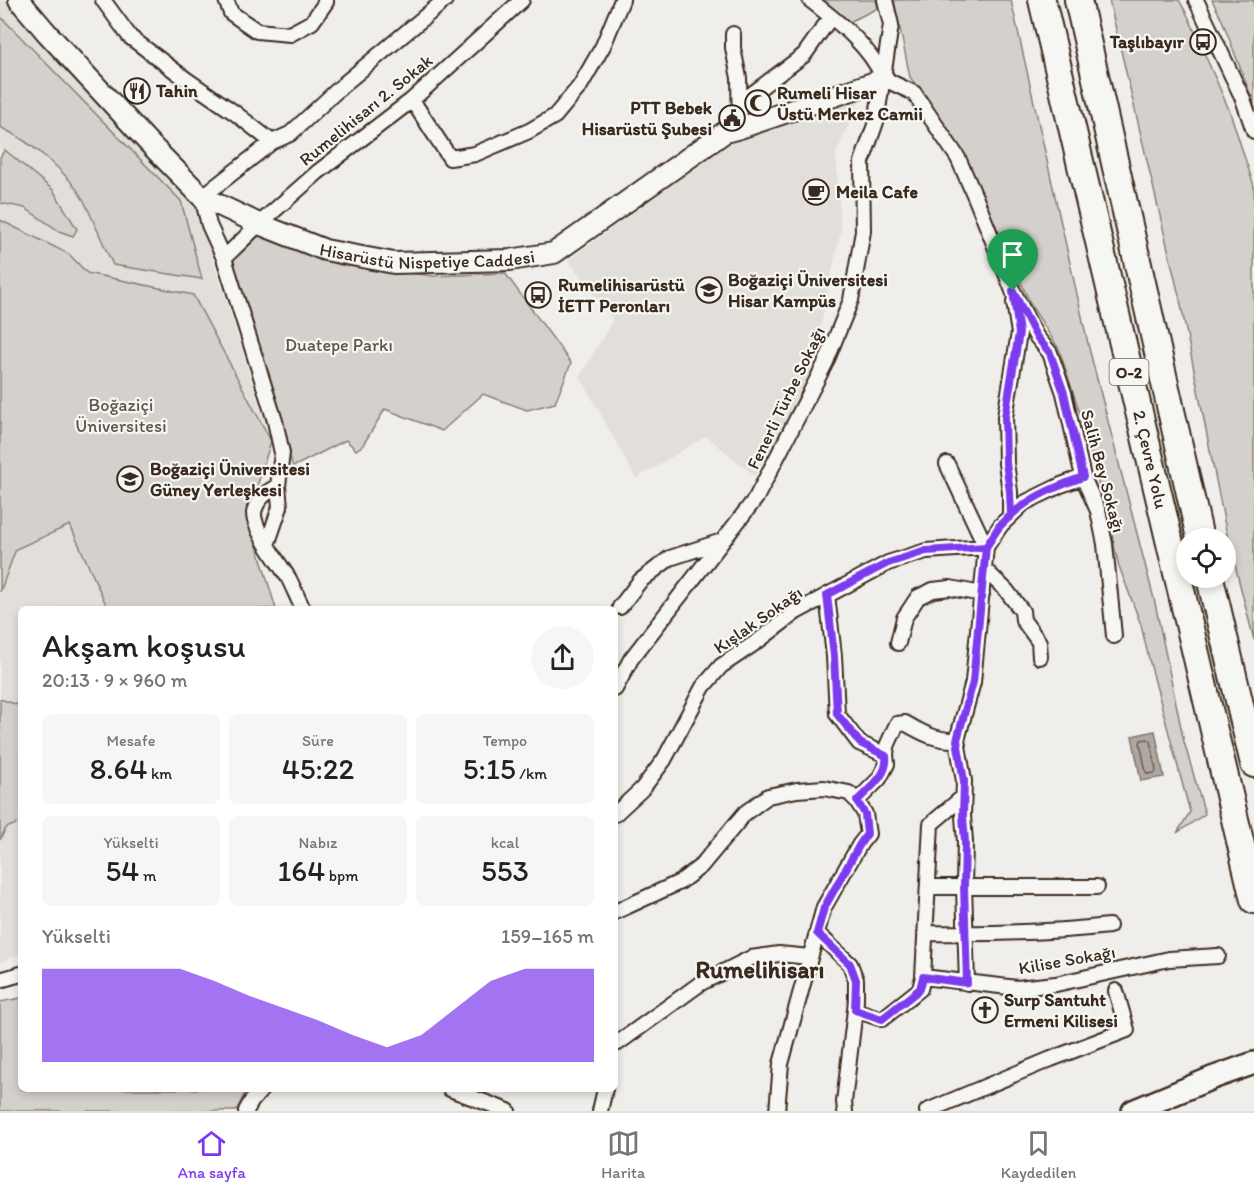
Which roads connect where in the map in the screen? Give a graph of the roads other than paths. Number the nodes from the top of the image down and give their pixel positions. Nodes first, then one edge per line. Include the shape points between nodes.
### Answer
1 (19, 0) edge
2 (103, 0) edge
3 (226, 0) edge
4 (325, 0) edge
5 (445, 0) edge
6 (522, 0) edge
7 (622, 0) edge
8 (810, 0) edge
9 (885, 0) edge
10 (1042, 0) edge
11 (1078, 0) edge
12 (1196, 0) edge
13 (831, 17) junction
14 (733, 34) dead end
15 (884, 79) junction
16 (412, 100) junction
17 (741, 102) junction
18 (741, 128) junction
19 (1254, 131) edge
20 (272, 142) junction
21 (202, 197) junction
22 (259, 224) junction
23 (224, 258) junction
24 (1013, 291) junction
25 (1036, 336) junction
26 (1016, 346) junction
27 (947, 464) dead end
28 (1083, 477) junction
29 (278, 486) junction
30 (1011, 516) junction
31 (1198, 528) edge
32 (722, 541) junction
33 (267, 545) junction
34 (986, 547) junction
35 (984, 568) junction
36 (1212, 588) edge
37 (982, 594) junction
38 (827, 595) junction
39 (302, 606) edge
40 (620, 607) dead end
41 (1114, 636) dead end
42 (898, 643) dead end
43 (1040, 657) dead end
44 (618, 683) edge
45 (957, 740) junction
46 (886, 756) junction
47 (1254, 764) edge
48 (964, 796) junction
49 (857, 801) junction
50 (618, 811) edge
51 (964, 886) junction
52 (928, 887) junction
53 (1097, 887) dead end
54 (1254, 900) edge
55 (618, 911) edge
56 (1109, 926) dead end
57 (817, 933) junction
58 (925, 933) junction
59 (966, 934) junction
60 (1218, 956) dead end
61 (810, 957) junction
62 (18, 975) edge
63 (923, 977) junction
64 (0, 980) edge
65 (967, 983) junction
66 (1116, 991) dead end
67 (855, 1010) junction
68 (618, 1045) edge
69 (1254, 1063) edge
70 (259, 1092) edge
71 (458, 1092) edge
72 (604, 1092) edge
73 (246, 1111) edge
74 (507, 1111) edge
75 (600, 1111) edge
76 (777, 1111) edge
77 (845, 1111) edge
78 (927, 1111) edge
79 (1133, 1111) edge

1 - 21 main road, Hisarüstü Nispetiye Caddesi
2 - 20 street via 130,37
3 - 4 street via 231,13 257,31 290,34 312,22
5 - 20 street via 290,134
6 - 16 street, Rumelihisarı 2. Sokak
7 - 16 street via 603,46 580,86 555,116 529,130 475,154 450,158
8 - 13 street
9 - 15 street, Fenerli Türbe Sokağı via 891,26
10 - 54 highway, 2. Çevre Yolu / O-2
11 - 31 highway, 2. Çevre Yolu / O-2
12 - 19 street
13 - 15 street via 864,46
13 - 17 street via 804,55
14 - 17 street
15 - 18 main road, Hisarüstü Nispetiye Caddesi
15 - 24 street, Salih Bey Sokağı via 914,93 958,158
15 - 32 street, Fenerli Türbe Sokağı via 876,122 862,162 863,231 851,300 826,362 756,498
16 - 22 street, Rumelihisarı 2. Sokak via 318,172
17 - 18 street
18 - 22 main road, Hisarüstü Nispetiye Caddesi via 725,132 554,253 510,261 394,263 325,250
20 - 21 street
21 - 22 main road, Hisarüstü Nispetiye Caddesi
21 - 23 street
22 - 23 street, Rumelihisarı 2. Sokak
23 - 29 street via 275,421 282,453
24 - 25 street, Salih Bey Sokağı
24 - 26 street, Salih Bey Sokağı via 1019,333
25 - 26 street
25 - 28 street, Salih Bey Sokağı via 1050,353 1064,393
26 - 30 street, Salih Bey Sokağı via 1005,417
27 - 34 street
28 - 30 street via 1024,503
28 - 41 street, Salih Bey Sokağı via 1098,511 1105,544
29 - 33 street via 280,507
29 - 33 street via 263,495 254,510
30 - 34 street
32 - 40 street via 670,558 640,581
32 - 44 street, Fenerli Türbe Sokağı via 631,659
33 - 39 street
34 - 35 street
34 - 38 street, Kışlak Sokağı via 926,551 888,563
35 - 37 street
35 - 43 street via 1022,611 1023,620 1039,642
36 - 47 highway
37 - 42 street via 950,588 918,597 904,618
37 - 45 street via 973,682
38 - 46 street via 837,714 860,743
38 - 50 street, Kışlak Sokağı via 796,612 721,666 703,687 664,760 642,789
45 - 46 street via 945,740 905,723 897,724
45 - 48 street
46 - 49 street via 887,764 879,779
48 - 51 street
48 - 52 street via 931,824
49 - 55 street via 849,793 824,788 768,796 745,813 701,866 680,882
49 - 57 street via 865,814 867,834 824,908
51 - 52 street
51 - 53 street
51 - 59 street
52 - 58 street
56 - 59 street
57 - 61 street
57 - 67 street via 850,964 856,980
58 - 59 street
58 - 63 street
59 - 65 street
60 - 65 street, Kilise Sokağı via 1169,959 1030,987
61 - 68 street via 779,954 751,958 701,983
61 - 76 street via 781,1064
62 - 64 street
63 - 65 street, Kilise Sokağı
63 - 67 street via 920,989 882,1019
66 - 78 street via 1127,1030
67 - 77 street
69 - 79 main road
70 - 73 street
71 - 74 street
72 - 75 street

